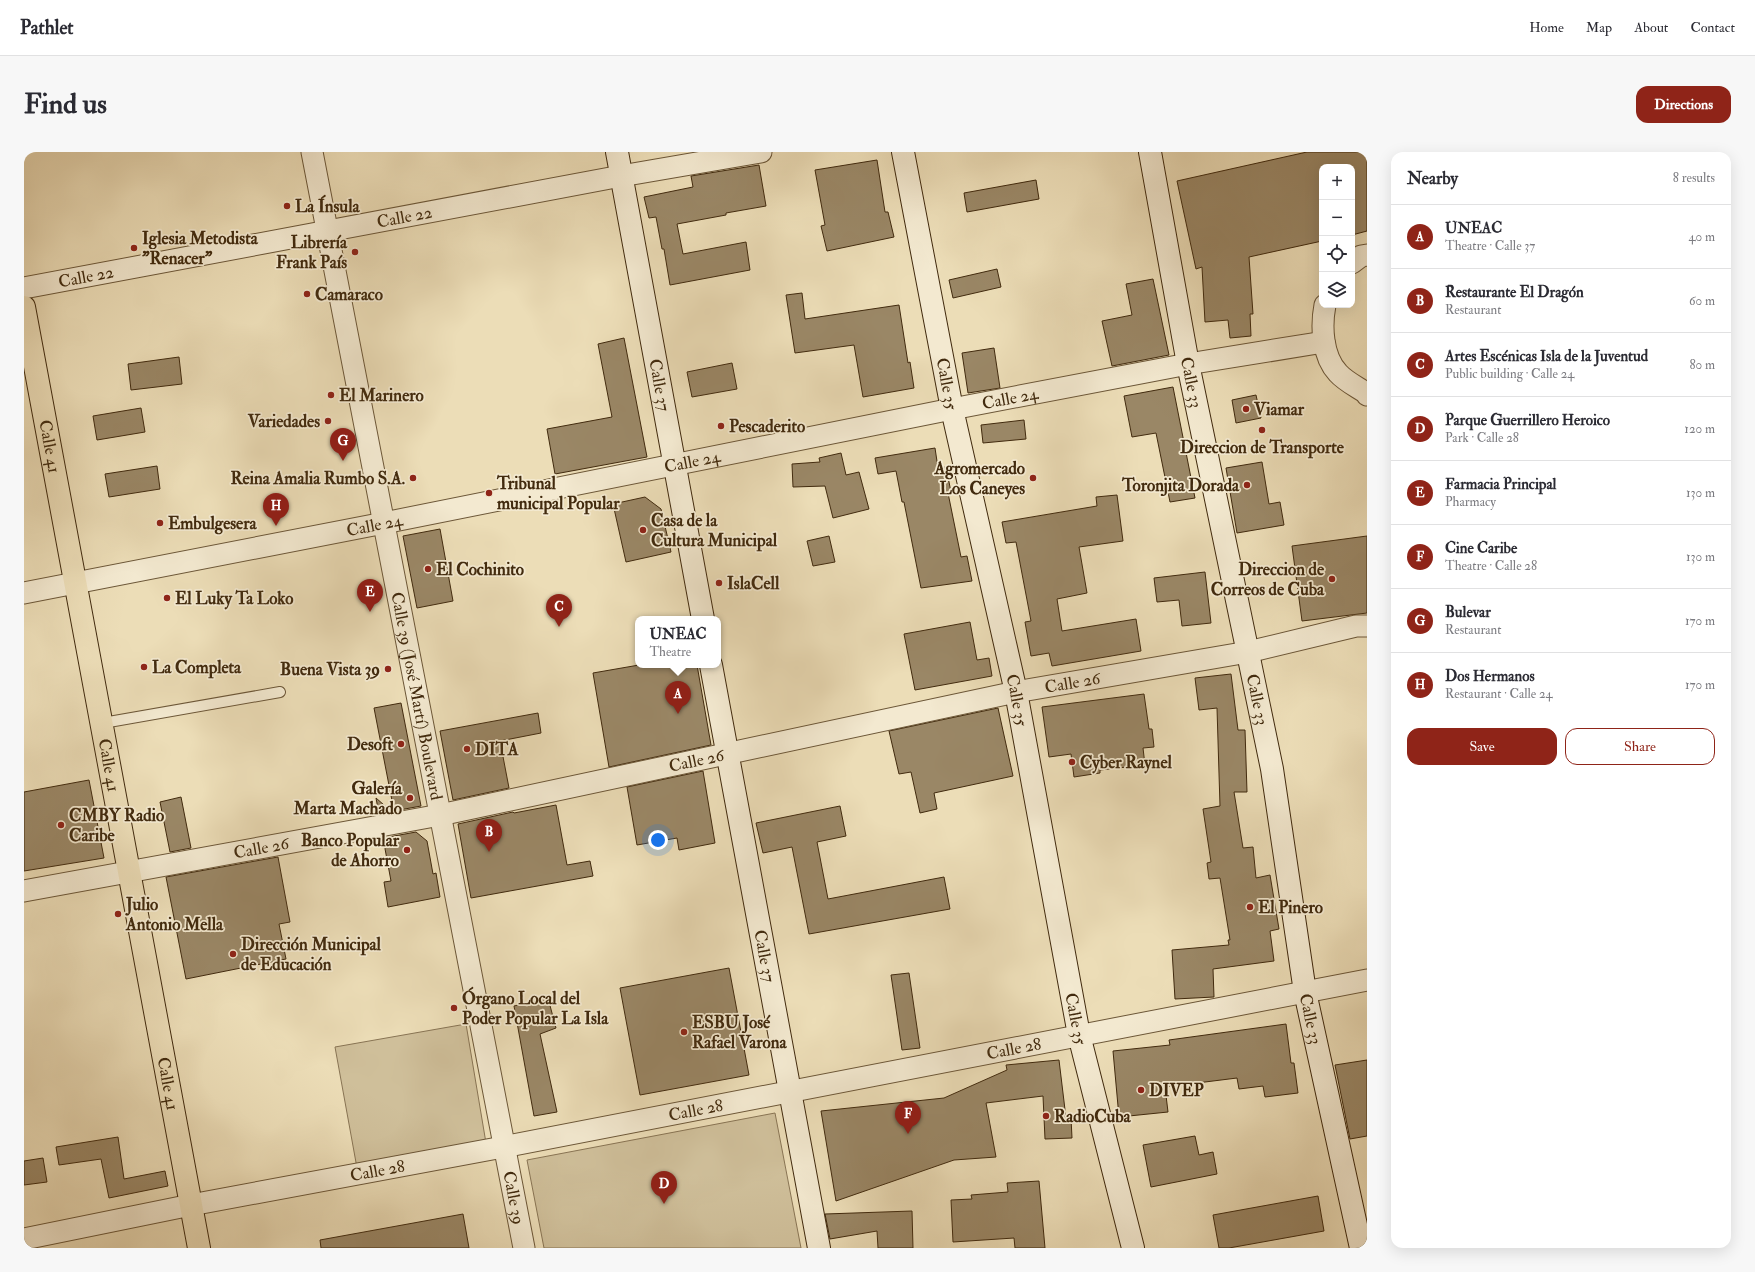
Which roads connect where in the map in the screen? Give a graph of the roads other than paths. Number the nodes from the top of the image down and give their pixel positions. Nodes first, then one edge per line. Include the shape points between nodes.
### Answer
1 (312, 152) edge
2 (617, 152) edge
3 (761, 152) edge
4 (903, 152) edge
5 (1150, 152) edge
6 (621, 176) junction
7 (328, 232) junction
8 (1367, 255) edge
9 (1355, 261) edge
10 (24, 288) edge
11 (24, 307) edge
12 (1324, 308) edge
13 (1324, 342) junction
14 (1188, 364) junction
15 (1367, 396) edge
16 (952, 409) junction
17 (674, 464) junction
18 (384, 523) junction
19 (76, 583) junction
20 (24, 593) edge
21 (702, 616) edge
22 (1367, 626) edge
23 (1248, 652) junction
24 (712, 668) edge
25 (280, 692) dead end
26 (1016, 692) junction
27 (103, 723) junction
28 (728, 754) junction
29 (440, 815) junction
30 (128, 871) junction
31 (24, 891) edge
32 (1367, 980) edge
33 (1306, 992) junction
34 (1079, 1035) junction
35 (790, 1091) junction
36 (503, 1147) junction
37 (191, 1205) junction
38 (24, 1239) edge
39 (199, 1248) edge
40 (524, 1248) edge
41 (818, 1248) edge
42 (1133, 1248) edge
43 (1359, 1248) edge

1 - 7 street, Calle 39 (José Martí) Boulevard
2 - 6 street, Calle 37
3 - 6 street, Calle 22
4 - 16 street, Calle 35
5 - 14 street, Calle 33
6 - 7 street, Calle 22
6 - 17 street, Calle 37
7 - 10 street, Calle 22
7 - 18 street, Calle 39 (José Martí) Boulevard
8 - 9 street
11 - 19 main road, Calle 41
12 - 13 street
13 - 14 street, Calle 24
13 - 15 street via 1328,360 1338,374
14 - 16 street, Calle 24
14 - 23 street, Calle 33
16 - 17 street, Calle 24
16 - 26 street, Calle 35
17 - 18 street, Calle 24
17 - 21 street, Calle 37
18 - 19 street, Calle 24
18 - 29 street, Calle 39 (José Martí) Boulevard
19 - 20 street, Calle 24
19 - 27 main road, Calle 41
22 - 23 street, Calle 26 via 1356,626
23 - 26 street, Calle 26
23 - 33 street, Calle 33 via 1272,769
24 - 28 street, Calle 37
25 - 27 lane
26 - 28 street, Calle 26
26 - 34 street, Calle 35
27 - 30 main road, Calle 41
28 - 29 street, Calle 26
28 - 35 street, Calle 37
29 - 30 street, Calle 26
29 - 36 street, Calle 39 (José Martí) Boulevard
30 - 31 street, Calle 26
30 - 37 main road, Calle 41
32 - 33 street, Calle 28
33 - 34 street, Calle 28
33 - 43 street, Calle 33
34 - 35 street, Calle 28
34 - 42 street, Calle 35
35 - 36 street, Calle 28
35 - 41 street, Calle 37
36 - 37 street, Calle 28
36 - 40 street, Calle 39
37 - 38 street, Calle 28
37 - 39 main road, Calle 41

